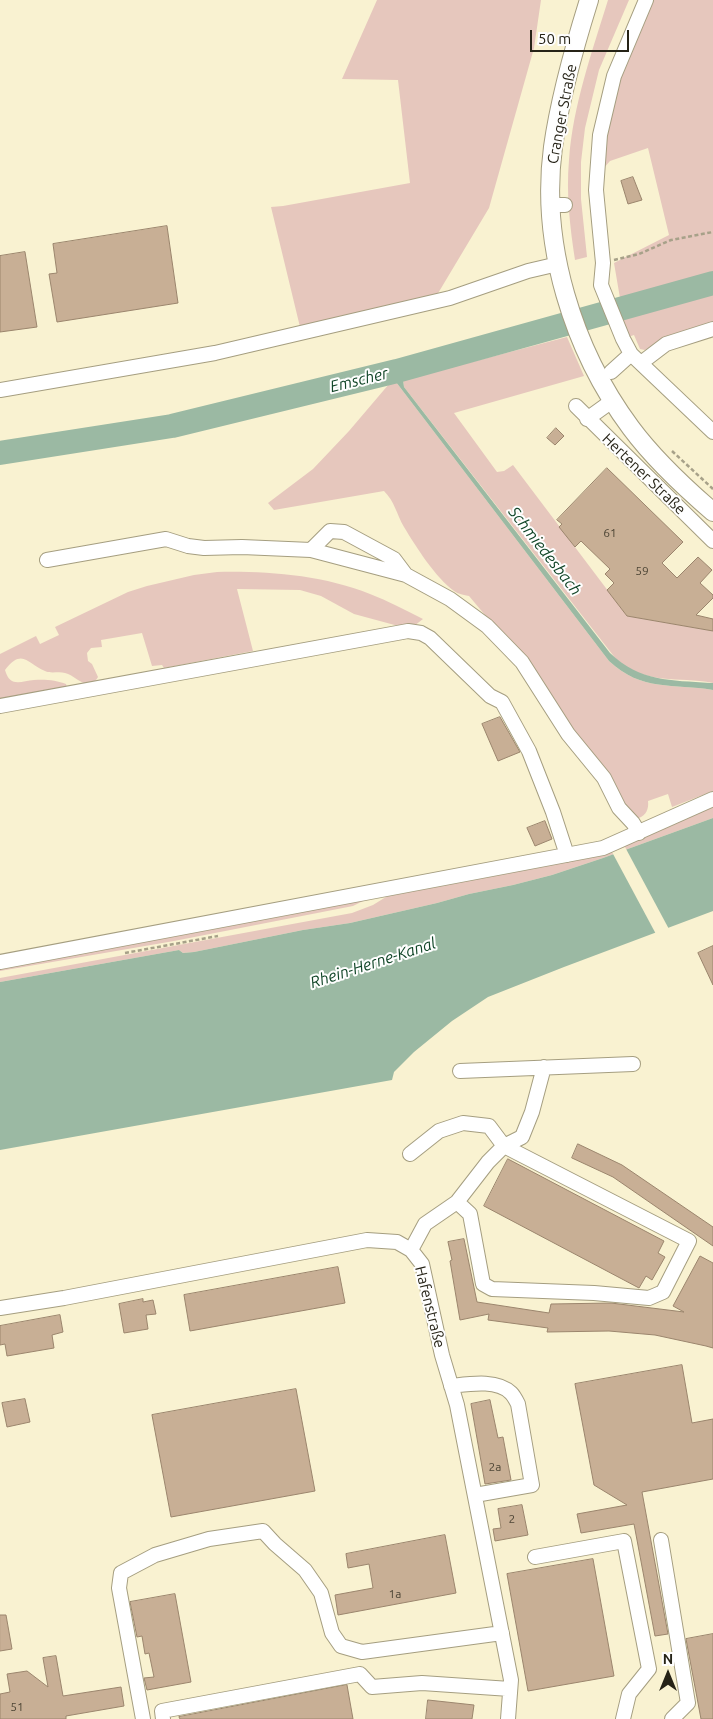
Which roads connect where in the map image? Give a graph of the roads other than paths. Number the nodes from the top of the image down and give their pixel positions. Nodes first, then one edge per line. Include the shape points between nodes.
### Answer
1 (589, 0) edge
2 (646, 0) edge
3 (558, 264) junction
4 (713, 329) edge
5 (636, 359) junction
6 (603, 373) junction
7 (0, 390) edge
8 (612, 401) junction
9 (576, 406) dead end
10 (587, 419) junction
11 (713, 432) edge
12 (713, 512) edge
13 (713, 541) edge
14 (311, 550) junction
15 (47, 560) dead end
16 (406, 576) junction
17 (0, 706) edge
18 (713, 799) edge
19 (640, 833) junction
20 (567, 855) junction
21 (0, 962) edge
22 (633, 1064) dead end
23 (544, 1067) junction
24 (460, 1071) dead end
25 (504, 1146) junction
26 (410, 1154) dead end
27 (457, 1202) junction
28 (411, 1250) junction
29 (0, 1308) edge
30 (451, 1386) junction
31 (475, 1495) junction
32 (661, 1540) dead end
33 (535, 1557) dead end
34 (502, 1633) junction
35 (510, 1688) junction
36 (143, 1719) edge
37 (163, 1719) edge
38 (508, 1719) edge
39 (623, 1719) edge
40 (672, 1719) edge

1 - 3 main road, Cranger Straße via 553,147 551,176 558,205
2 - 5 street via 614,76 600,135 596,190 603,263 601,285 623,339
3 - 6 main road, Cranger Straße via 565,296 586,352
3 - 7 street via 450,298 215,353
4 - 5 street via 666,344
5 - 6 street
5 - 11 street
6 - 8 main road, Hertener Straße
8 - 10 street
8 - 12 main road, Hertener Straße via 647,448
9 - 10 street, Hertener Straße
10 - 13 street, Hertener Straße
14 - 15 street via 204,548 166,539
14 - 16 street
14 - 16 street via 330,531 344,532 394,559
16 - 19 street via 450,600 487,626 522,662 568,734 604,778 618,808
17 - 20 street via 408,631 421,633 490,696 502,702 529,751
18 - 19 street
19 - 20 street via 603,848
20 - 21 street
22 - 23 street
23 - 24 street
23 - 25 street via 522,1136
25 - 26 street via 489,1126 463,1123 439,1131
25 - 27 street
25 - 27 street via 688,1241 663,1292 649,1298 492,1290 483,1284 470,1214
27 - 28 street via 425,1224
28 - 29 street, Hafenstraße via 397,1242 367,1240
28 - 30 street, Hafenstraße via 422,1264
30 - 31 street, Hafenstraße
30 - 31 street via 487,1384 502,1387 518,1404 532,1485
31 - 34 street, Hafenstraße
32 - 40 street via 688,1703
33 - 39 street via 624,1541 649,1669 629,1694
34 - 35 street, Hafenstraße
34 - 36 street via 362,1652 341,1646 332,1633 321,1593 305,1570 263,1531 209,1539 155,1555 121,1573 119,1588
35 - 37 street via 422,1683 372,1687 360,1674 162,1710
35 - 38 street, Hafenstraße

